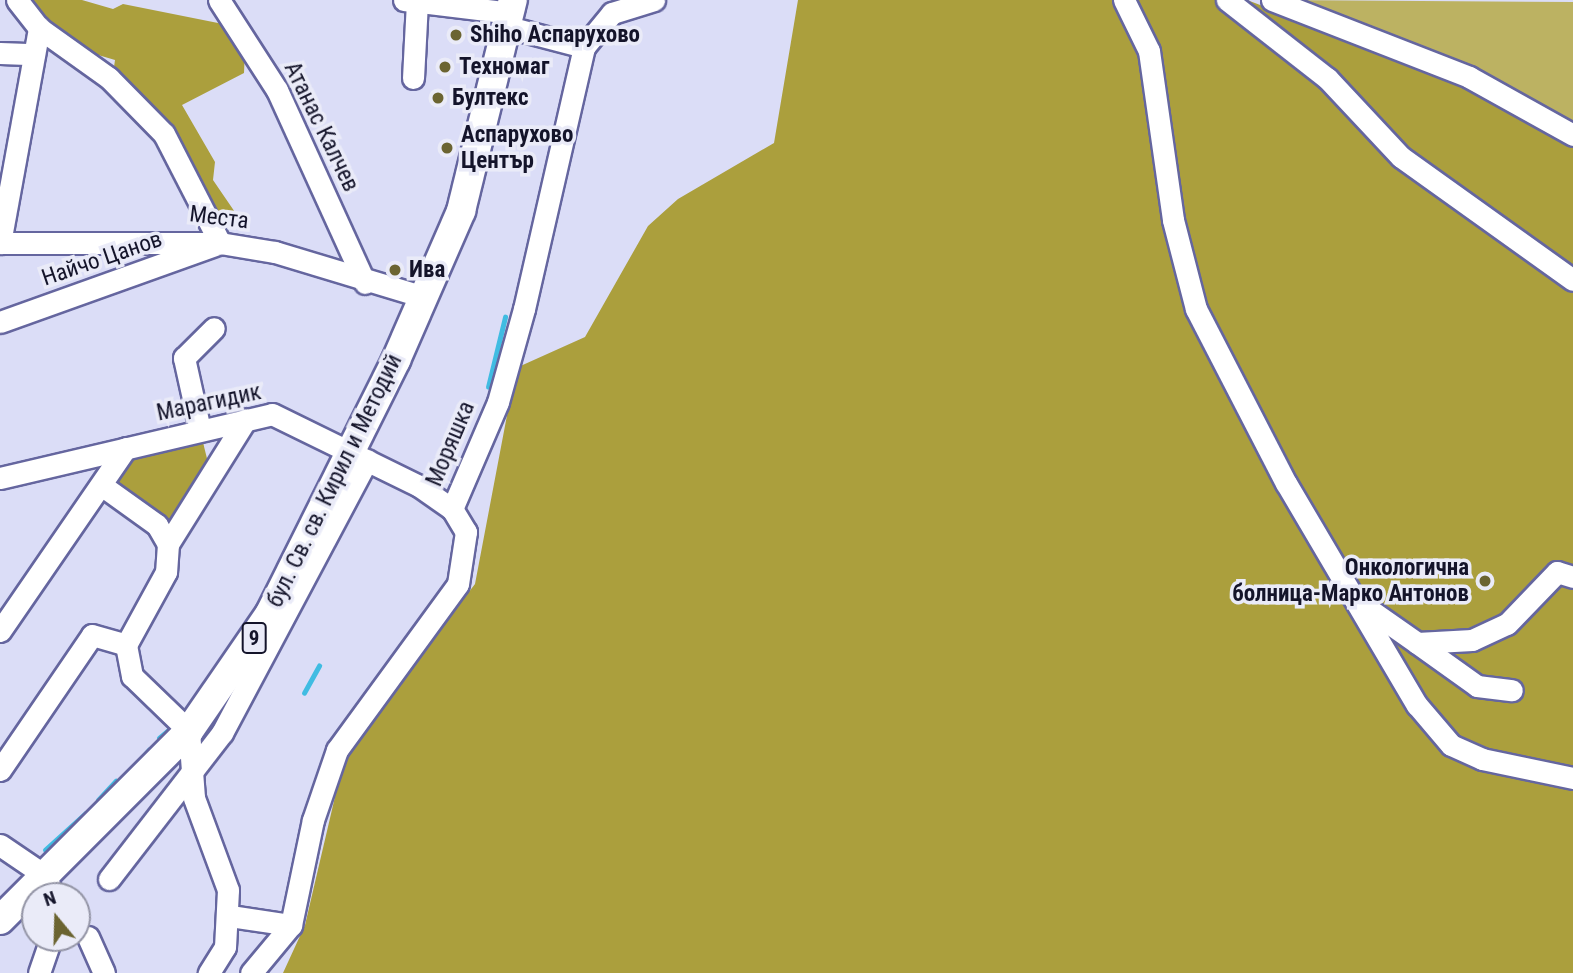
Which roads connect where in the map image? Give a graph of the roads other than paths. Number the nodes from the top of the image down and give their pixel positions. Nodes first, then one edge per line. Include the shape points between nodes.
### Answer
1 (17, 0) edge
2 (654, 0) edge
3 (1124, 0) edge
4 (1227, 0) edge
5 (1272, 0) edge
6 (410, 1) edge
7 (222, 3) edge
8 (614, 6) edge
9 (511, 13) edge
10 (39, 28) junction
11 (584, 47) junction
12 (0, 53) edge
13 (34, 54) junction
14 (413, 78) dead end
15 (1573, 135) edge
16 (0, 243) edge
17 (220, 243) junction
18 (1573, 280) edge
19 (365, 283) junction
20 (424, 297) junction
21 (0, 322) edge
22 (215, 328) dead end
23 (246, 419) junction
24 (200, 430) junction
25 (126, 448) junction
26 (359, 456) junction
27 (0, 478) edge
28 (104, 487) junction
29 (452, 509) junction
30 (168, 544) junction
31 (1573, 577) edge
32 (1362, 604) junction
33 (0, 631) edge
34 (1417, 643) junction
35 (126, 645) junction
36 (1512, 690) dead end
37 (189, 730) junction
38 (0, 770) edge
39 (193, 771) junction
40 (1573, 778) edge
41 (0, 845) edge
42 (42, 878) edge
43 (109, 879) dead end
44 (230, 916) junction
45 (0, 920) edge
46 (291, 925) junction
47 (91, 944) edge
48 (46, 952) edge
49 (39, 973) edge
50 (104, 973) edge
51 (209, 973) edge
52 (251, 973) edge

1 - 10 street
2 - 8 street
3 - 32 street via 1149,51 1173,220 1196,309 1286,483
4 - 18 street via 1327,78 1401,157
5 - 15 street via 1469,77
6 - 9 street
6 - 14 street
7 - 19 street, Атанас Калчев via 299,133
8 - 11 street
9 - 11 street
9 - 20 main road, бул. Св. св. Кирил и Методий / 9 via 461,211
10 - 13 street
10 - 17 street via 109,78 163,134
11 - 29 street, Моряшка via 498,402
12 - 13 street
13 - 16 street
16 - 17 street, Места
17 - 19 street, Места via 310,262
17 - 21 street, Найчо Цанов
19 - 20 street, Места
20 - 26 main road, бул. Св. св. Кирил и Методий / 9
22 - 24 street via 184,358
23 - 24 street, Марагидик
23 - 26 street, Марагидик via 272,414
23 - 30 street
24 - 25 street, Марагидик
25 - 27 street, Марагидик
25 - 28 street
26 - 29 street, Марагидик
26 - 37 main road, бул. Св. св. Кирил и Методий / 9 via 270,613
26 - 39 street via 282,628
28 - 30 street via 157,525
28 - 33 street
29 - 46 street, Моряшка via 466,532 458,584 337,750 313,820
30 - 35 street via 166,572
31 - 34 street via 1558,572 1507,624 1472,640
32 - 34 street
32 - 40 street via 1417,705 1451,745 1482,759
34 - 36 street via 1477,686
35 - 37 street via 132,676
35 - 38 street via 92,635
37 - 39 street
37 - 42 main road, бул. Св. св. Кирил и Методий / 9
39 - 43 street
39 - 44 street via 194,798 229,890
41 - 42 street
42 - 45 main road, бул. Св. св. Кирил и Методий / 9
44 - 46 street
44 - 51 street via 225,947
46 - 52 street
47 - 50 street
48 - 49 street

